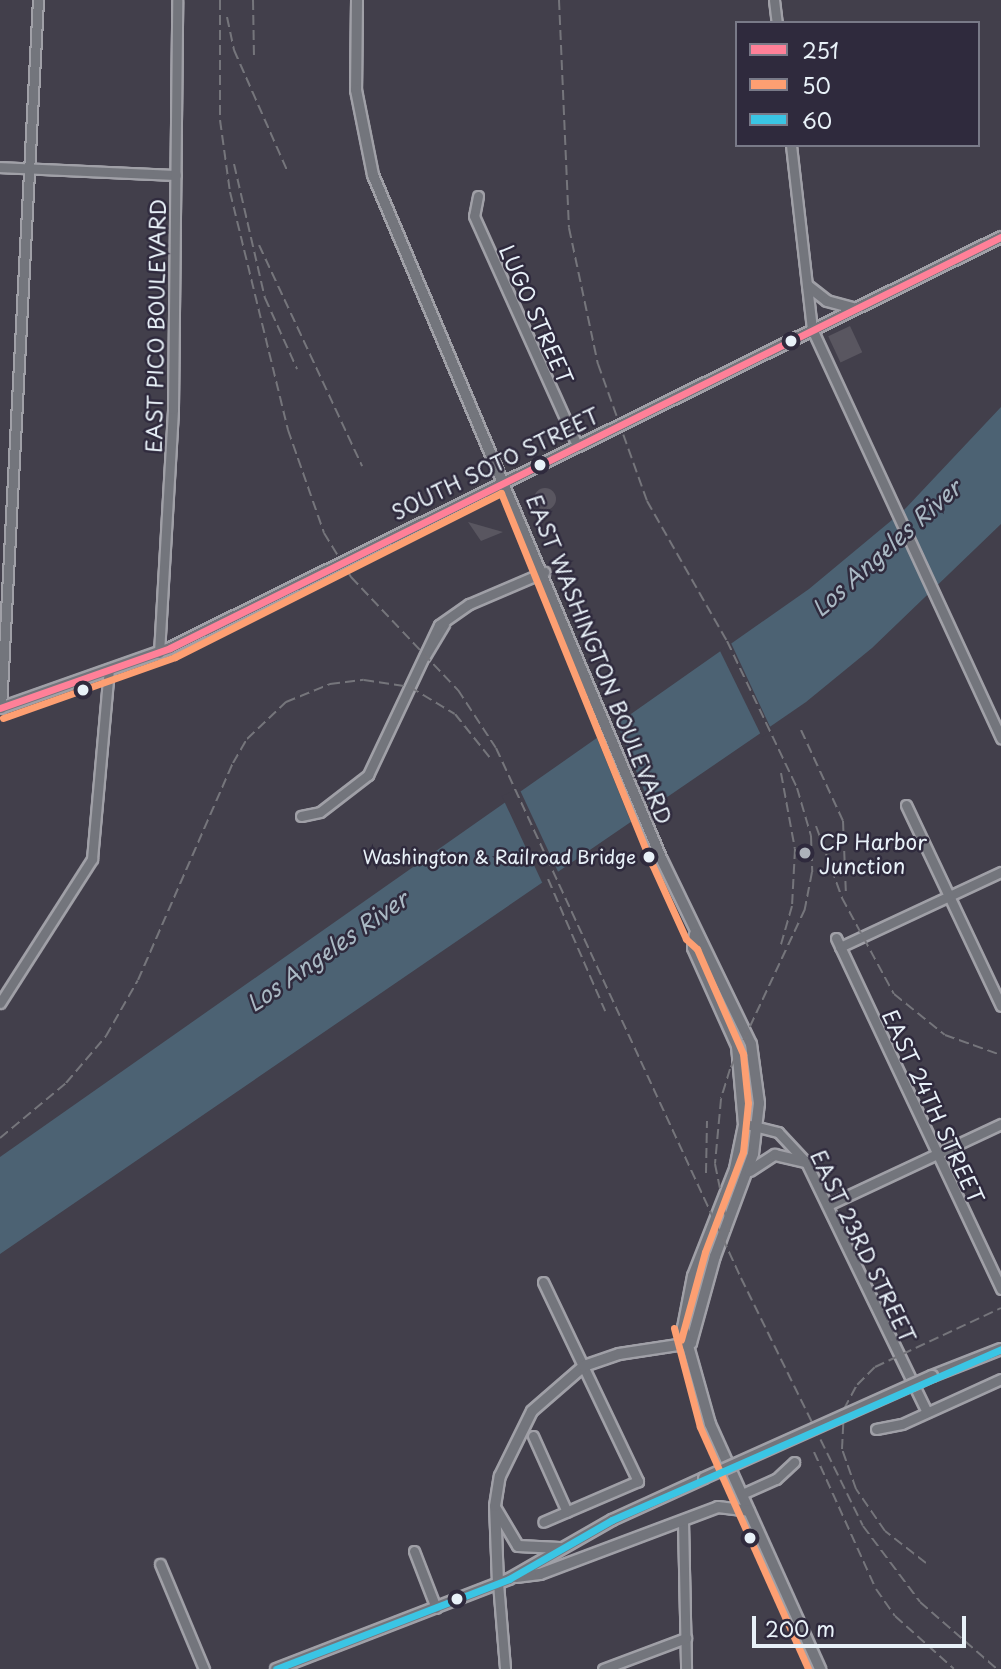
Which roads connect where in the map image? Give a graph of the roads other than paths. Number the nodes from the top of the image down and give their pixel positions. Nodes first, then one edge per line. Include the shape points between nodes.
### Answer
1 (38, 0) edge
2 (177, 0) edge
3 (357, 0) edge
4 (774, 0) edge
5 (777, 21) edge
6 (791, 147) edge
7 (0, 167) edge
8 (27, 169) junction
9 (176, 175) junction
10 (478, 196) dead end
11 (1001, 237) edge
12 (808, 286) junction
13 (853, 308) junction
14 (812, 329) junction
15 (577, 444) junction
16 (506, 479) junction
17 (544, 572) junction
18 (159, 653) junction
19 (109, 670) junction
20 (0, 708) edge
21 (1001, 738) edge
22 (906, 805) dead end
23 (300, 816) dead end
24 (1001, 872) edge
25 (949, 896) junction
26 (695, 934) junction
27 (0, 1003) edge
28 (1001, 1006) edge
29 (744, 1125) junction
30 (1001, 1125) edge
31 (757, 1126) junction
32 (937, 1154) junction
33 (806, 1162) junction
34 (748, 1173) junction
35 (828, 1205) junction
36 (543, 1282) dead end
37 (1001, 1289) edge
38 (691, 1343) junction
39 (1001, 1349) edge
40 (584, 1366) junction
41 (1001, 1378) edge
42 (927, 1412) junction
43 (876, 1429) dead end
44 (533, 1436) dead end
45 (794, 1462) dead end
46 (741, 1494) junction
47 (495, 1506) junction
48 (749, 1511) junction
49 (567, 1512) junction
50 (683, 1521) junction
51 (543, 1522) dead end
52 (562, 1548) junction
53 (414, 1552) dead end
54 (160, 1564) dead end
55 (513, 1577) junction
56 (498, 1583) junction
57 (436, 1608) junction
58 (686, 1637) junction
59 (298, 1665) edge
60 (204, 1669) edge
61 (276, 1669) edge
62 (505, 1669) edge
63 (603, 1669) edge
64 (687, 1669) edge
65 (820, 1669) edge

1 - 8 street
2 - 9 street, EAST PICO BOULEVARD
3 - 16 main road, EAST WASHINGTON BOULEVARD via 356,90 371,168
4 - 5 street
6 - 12 street
7 - 8 street
8 - 9 street
8 - 20 street
9 - 18 street, EAST PICO BOULEVARD via 173,409
10 - 15 street, LUGO STREET via 474,216
11 - 13 main road, SOUTH SOTO STREET
12 - 13 main road via 827,301
12 - 14 street
13 - 14 main road, SOUTH SOTO STREET
14 - 15 main road, SOUTH SOTO STREET
14 - 21 street
15 - 16 main road, SOUTH SOTO STREET
16 - 17 main road, EAST WASHINGTON BOULEVARD
16 - 18 main road, SOUTH SOTO STREET
17 - 23 street via 469,604 444,624 368,775 320,813
17 - 26 main road, EAST WASHINGTON BOULEVARD
18 - 19 main road, SOUTH SOTO STREET
19 - 20 main road, SOUTH SOTO STREET
19 - 27 street via 92,859
22 - 25 street
24 - 25 street
25 - 28 street
25 - 32 street, EAST 24TH STREET via 838,943
26 - 29 main road, EAST WASHINGTON BOULEVARD via 693,948 737,1046
26 - 31 main road, EAST WASHINGTON BOULEVARD via 706,942 751,1044
29 - 31 street, EAST 23RD STREET
29 - 38 main road, EAST WASHINGTON BOULEVARD via 735,1169 686,1303 683,1328
30 - 32 street
31 - 33 street, EAST 23RD STREET via 778,1132
31 - 34 main road, EAST WASHINGTON BOULEVARD
32 - 35 street
32 - 37 street, EAST 24TH STREET
33 - 34 main road via 773,1156
33 - 35 street, EAST 23RD STREET
34 - 38 main road, EAST WASHINGTON BOULEVARD via 715,1256
35 - 42 street, EAST 23RD STREET
36 - 40 street
38 - 40 main road via 619,1354
38 - 46 main road, EAST WASHINGTON BOULEVARD via 700,1395
39 - 52 main road, bridge via 704,1478
40 - 47 main road via 550,1391 523,1423 506,1460
40 - 49 street via 637,1483
41 - 42 street
42 - 43 street
44 - 49 street
45 - 46 street via 776,1479
46 - 48 main road, EAST WASHINGTON BOULEVARD
47 - 52 main road via 518,1546
47 - 56 main road
48 - 50 main road via 725,1506
48 - 65 main road, EAST WASHINGTON BOULEVARD
49 - 51 street
50 - 55 main road via 540,1574
50 - 58 street
52 - 55 main road
53 - 57 street
54 - 60 street
55 - 56 main road
56 - 57 main road
56 - 62 street
57 - 59 main road
58 - 63 street
58 - 64 street
59 - 61 main road

